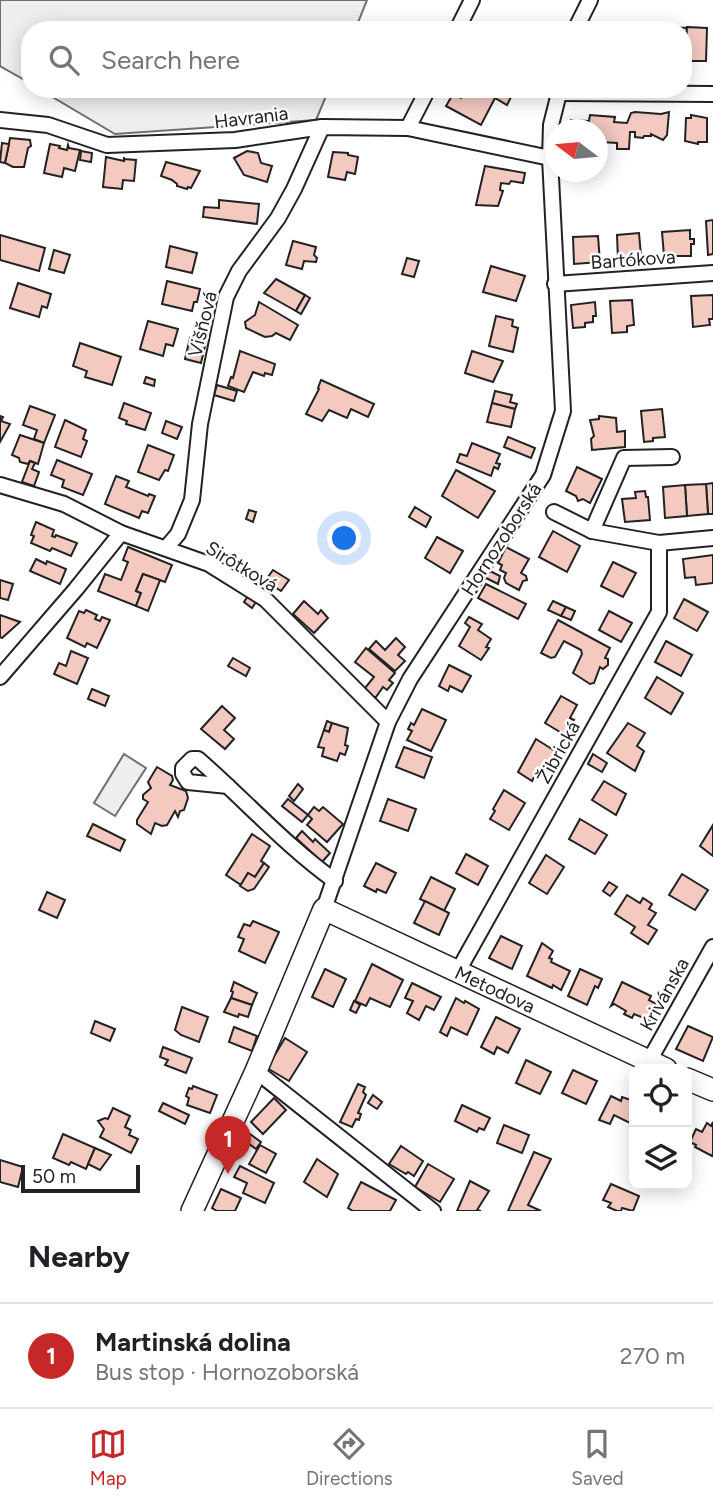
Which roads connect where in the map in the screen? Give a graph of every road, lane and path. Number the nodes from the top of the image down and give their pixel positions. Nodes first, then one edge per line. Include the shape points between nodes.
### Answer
1 (472, 0) edge
2 (590, 0) edge
3 (462, 21) edge
4 (580, 21) edge
5 (692, 94) edge
6 (713, 94) edge
7 (423, 98) edge
8 (557, 98) edge
9 (552, 119) edge
10 (0, 120) edge
11 (322, 127) junction
12 (408, 128) junction
13 (545, 157) edge
14 (551, 182) edge
15 (713, 273) edge
16 (555, 284) junction
17 (672, 457) dead end
18 (0, 485) edge
19 (554, 512) dead end
20 (592, 531) junction
21 (121, 533) junction
22 (713, 538) edge
23 (659, 542) junction
24 (166, 548) junction
25 (0, 677) edge
26 (388, 722) junction
27 (228, 786) dead end
28 (335, 881) junction
29 (324, 909) junction
30 (713, 947) edge
31 (458, 971) junction
32 (656, 1064) edge
33 (658, 1064) edge
34 (256, 1071) junction
35 (692, 1081) edge
36 (713, 1090) edge
37 (192, 1211) edge
38 (433, 1211) edge

1 - 3 street
2 - 4 street
5 - 6 street
7 - 12 street
8 - 9 street, Hornozoborská
10 - 11 street, Havrania via 48,125 107,145 236,140
11 - 12 street, Havrania
11 - 24 street, Višňová via 278,218 226,297 200,424 192,500 178,534
12 - 13 street, Havrania
14 - 16 street, Hornozoborská
15 - 16 street, Bartókova
16 - 26 street, Hornozoborská via 563,411 543,475 410,679
17 - 20 street via 624,458
18 - 21 street, Sirôtková via 64,504
19 - 20 street
20 - 23 street
21 - 24 street, Sirôtková
21 - 25 street
22 - 23 street
23 - 31 street, Žibrická via 659,612
24 - 26 street, Sirôtková via 209,564 265,599
26 - 28 street, Hornozoborská
27 - 28 street
28 - 29 street, Hornozoborská
29 - 31 street, Metodova
29 - 34 street, Hornozoborská
30 - 33 street, Krivánska
31 - 32 street, Metodova
34 - 37 street, Hornozoborská
34 - 38 street
35 - 36 street

